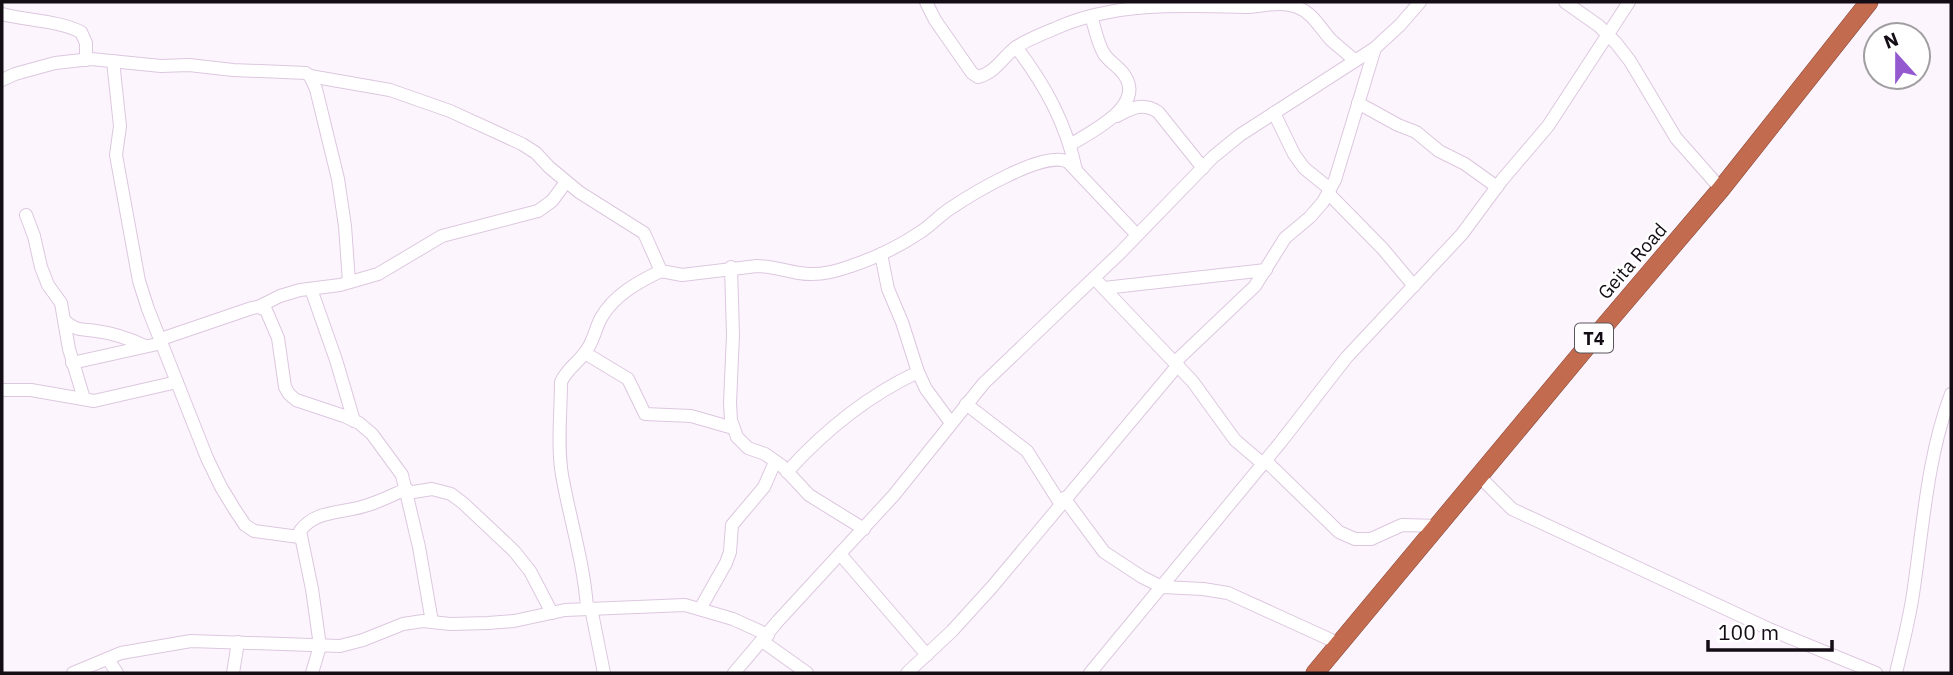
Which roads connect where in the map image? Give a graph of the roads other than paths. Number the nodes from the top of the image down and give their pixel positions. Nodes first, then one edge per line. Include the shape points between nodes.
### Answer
1 (926, 2) edge
2 (1298, 2) edge
3 (1565, 2) edge
4 (1629, 2) edge
5 (1870, 2) edge
6 (1416, 3) edge
7 (1140, 5) edge
8 (1306, 12) junction
9 (2, 14) edge
10 (1091, 16) junction
11 (1608, 35) junction
12 (1016, 47) junction
13 (1375, 48) junction
14 (86, 60) junction
15 (113, 61) junction
16 (1355, 61) junction
17 (310, 76) junction
18 (2, 80) edge
19 (1358, 103) junction
20 (1274, 113) junction
21 (1114, 117) junction
22 (1070, 145) junction
23 (1203, 168) junction
24 (1077, 173) junction
25 (565, 182) junction
26 (1497, 187) junction
27 (1721, 190) junction
28 (1329, 191) junction
29 (26, 215) dead end
30 (1137, 235) junction
31 (881, 254) junction
32 (731, 267) junction
33 (1266, 270) junction
34 (661, 271) junction
35 (1094, 278) junction
36 (349, 282) junction
37 (1414, 286) junction
38 (1104, 288) junction
39 (311, 289) junction
40 (258, 307) junction
41 (65, 321) junction
42 (162, 341) junction
43 (145, 346) junction
44 (585, 353) junction
45 (72, 363) junction
46 (1177, 363) junction
47 (918, 372) junction
48 (177, 382) junction
49 (2, 390) edge
50 (1951, 394) edge
51 (84, 399) junction
52 (966, 404) junction
53 (354, 421) junction
54 (951, 423) junction
55 (733, 428) junction
56 (775, 461) junction
57 (1264, 463) junction
58 (787, 472) junction
59 (1480, 477) junction
60 (407, 491) junction
61 (1062, 501) junction
62 (1440, 526) junction
63 (864, 529) junction
64 (299, 537) junction
65 (840, 554) junction
66 (1162, 587) junction
67 (589, 608) junction
68 (700, 609) junction
69 (552, 613) junction
70 (432, 622) junction
71 (765, 638) junction
72 (238, 642) junction
73 (1340, 644) junction
74 (320, 646) junction
75 (927, 654) junction
76 (108, 659) junction
77 (73, 673) edge
78 (117, 673) edge
79 (233, 673) edge
80 (312, 673) edge
81 (604, 673) edge
82 (734, 673) edge
83 (807, 673) edge
84 (907, 673) edge
85 (1090, 673) edge
86 (1315, 673) edge
87 (1876, 673) edge
88 (1896, 673) edge

1 - 12 street via 978,77 998,66
2 - 8 street
3 - 11 street
4 - 11 street
5 - 27 highway, Geita Road / T4
6 - 13 street
7 - 8 street via 1288,4
7 - 10 street
8 - 16 street
9 - 14 street via 80,32 86,43
10 - 12 street
10 - 21 street via 1103,52 1129,85 1125,104
11 - 26 street via 1548,126
11 - 27 street via 1630,61 1676,138
12 - 22 street via 1046,89
13 - 16 street
13 - 19 street
14 - 15 street
14 - 18 street via 55,63
15 - 17 street
15 - 42 street via 120,109 116,155 121,184 139,281
16 - 20 street
17 - 25 street via 390,90 450,111 522,144
17 - 36 street via 338,179
19 - 26 street via 1412,130
19 - 28 street
20 - 23 street
20 - 28 street via 1294,155
21 - 22 street
21 - 23 street via 1150,107
22 - 24 street
23 - 30 street
24 - 30 street
24 - 31 street via 1063,159 1041,161 993,183
25 - 34 street via 644,233
25 - 36 street via 538,211 442,236 378,274
26 - 37 street
27 - 59 highway, Geita Road / T4
28 - 33 street via 1310,217 1285,238
28 - 37 street
29 - 41 street via 41,267 61,303
30 - 35 street
31 - 32 street via 818,274 768,266
31 - 47 street via 888,289
32 - 34 street via 682,275
32 - 55 street
33 - 38 street
33 - 46 street
34 - 44 street via 630,286 606,310
35 - 38 street
35 - 52 street
36 - 39 street
37 - 57 street via 1346,358
38 - 46 street
39 - 40 street
39 - 53 street
40 - 42 street
40 - 53 street via 266,310 274,326 289,394
41 - 43 street via 79,330
41 - 45 street
42 - 43 street
42 - 48 street
43 - 45 street
44 - 55 street via 628,379 645,414 691,416
44 - 67 street via 561,382 561,453
45 - 51 street
46 - 57 street via 1235,440
46 - 61 street via 1151,400
47 - 54 street
47 - 58 street via 832,426
48 - 51 street via 94,401
48 - 64 street via 221,487 245,525 254,531
49 - 51 street
50 - 88 street via 1934,459
52 - 54 street
52 - 61 street via 1027,451
53 - 60 street via 390,456
54 - 63 street
55 - 56 street via 741,444
56 - 58 street
56 - 68 street via 759,494 732,525 726,564
57 - 62 street via 1339,532 1355,539 1371,539 1402,525
57 - 66 street
58 - 63 street via 809,495
59 - 62 highway, Geita Road / T4
59 - 87 street via 1512,509 1769,629
60 - 64 street via 357,509 322,515 305,525
60 - 69 street via 432,489 463,503 514,551
60 - 70 street
61 - 66 street via 1104,552
61 - 75 street via 992,587
62 - 73 highway, Geita Road / T4
63 - 65 street
64 - 74 street
65 - 71 street
65 - 75 street
66 - 73 street via 1228,593
66 - 85 street
67 - 68 street via 685,605
67 - 69 street
67 - 81 street
68 - 71 street via 733,619
69 - 70 street via 514,621
70 - 74 street via 403,624 340,646
71 - 82 street
71 - 83 street
72 - 74 street
72 - 76 street via 191,641
72 - 79 street
73 - 86 highway, Geita Road / T4
74 - 80 street
75 - 84 street
76 - 77 street
76 - 78 street

